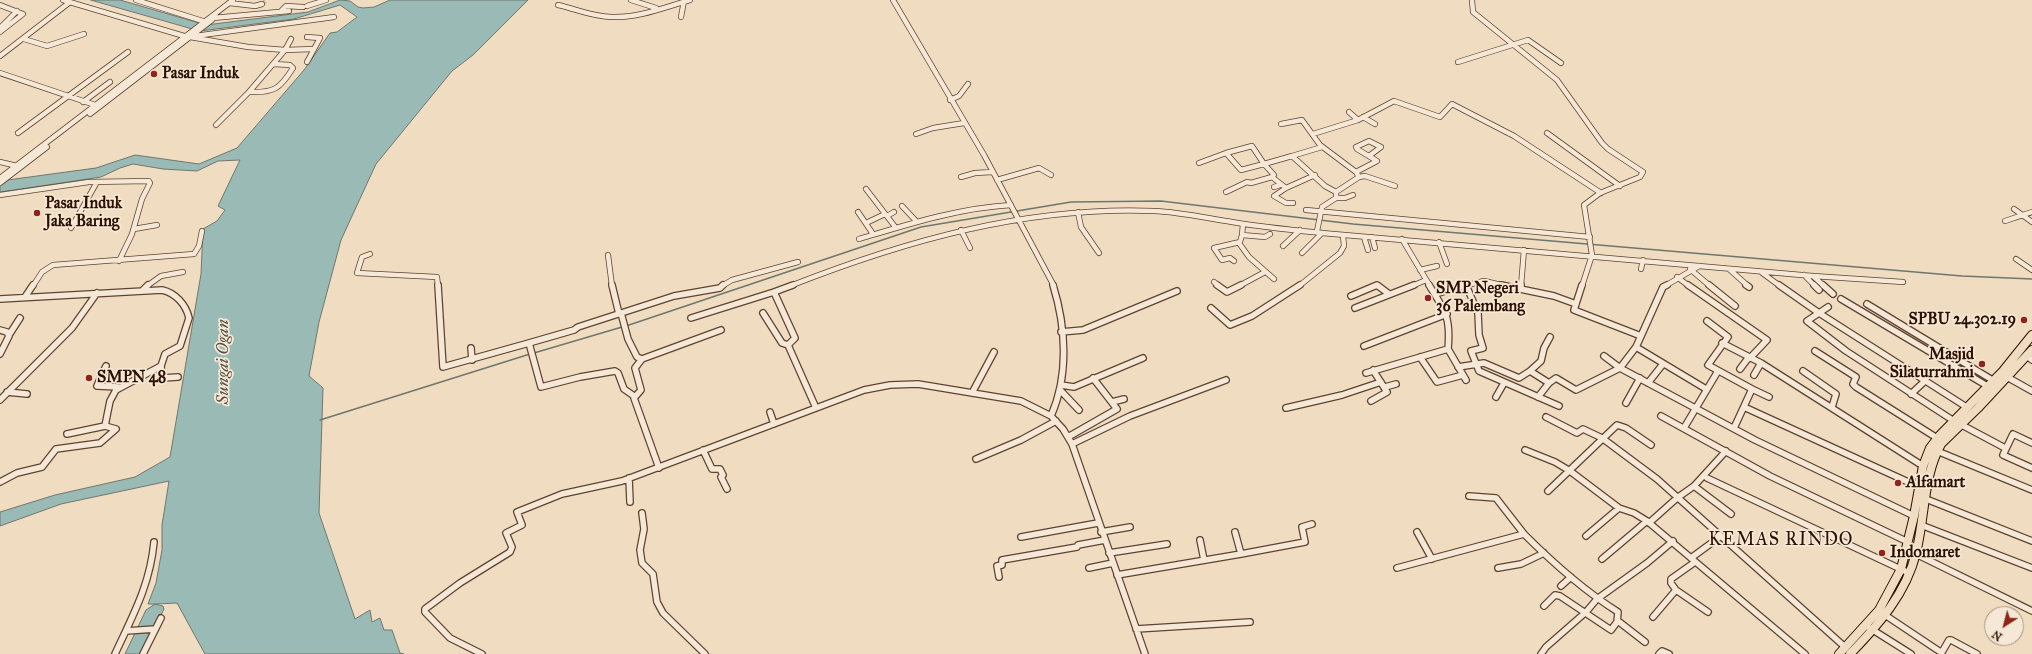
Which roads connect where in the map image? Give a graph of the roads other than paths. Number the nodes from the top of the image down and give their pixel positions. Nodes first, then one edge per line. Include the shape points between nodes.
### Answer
1 (63, 0) edge
2 (136, 0) edge
3 (247, 0) edge
4 (326, 0) edge
5 (631, 0) edge
6 (690, 0) edge
7 (893, 0) edge
8 (1472, 0) edge
9 (146, 1) edge
10 (231, 1) edge
11 (684, 1) junction
12 (70, 2) junction
13 (242, 4) junction
14 (262, 4) dead end
15 (0, 5) edge
16 (558, 5) dead end
17 (657, 8) junction
18 (18, 11) junction
19 (289, 11) dead end
20 (217, 12) junction
21 (280, 12) junction
22 (681, 16) dead end
23 (334, 17) dead end
24 (208, 21) junction
25 (0, 28) edge
26 (0, 32) edge
27 (84, 34) dead end
28 (184, 36) junction
29 (191, 37) junction
30 (307, 37) dead end
31 (24, 39) junction
32 (291, 39) dead end
33 (1513, 45) junction
34 (314, 49) junction
35 (285, 50) junction
36 (128, 52) dead end
37 (0, 56) edge
38 (306, 62) dead end
39 (1458, 62) dead end
40 (1562, 63) dead end
41 (274, 64) junction
42 (0, 73) edge
43 (110, 82) dead end
44 (968, 84) dead end
45 (249, 92) junction
46 (68, 97) junction
47 (950, 100) junction
48 (83, 102) junction
49 (98, 106) junction
50 (1350, 112) dead end
51 (1363, 117) junction
52 (1358, 120) junction
53 (964, 123) junction
54 (1281, 124) dead end
55 (1375, 124) dead end
56 (216, 125) dead end
57 (18, 133) dead end
58 (1547, 133) dead end
59 (916, 134) dead end
60 (1313, 134) junction
61 (1322, 147) junction
62 (1226, 153) junction
63 (1292, 156) junction
64 (1369, 156) junction
65 (0, 162) edge
66 (1041, 162) dead end
67 (1199, 163) dead end
68 (1264, 164) junction
69 (17, 166) junction
70 (1040, 168) junction
71 (993, 172) junction
72 (1357, 174) junction
73 (1051, 175) dead end
74 (1314, 175) junction
75 (961, 176) dead end
76 (1272, 177) junction
77 (1, 180) edge
78 (997, 180) junction
79 (97, 182) junction
80 (1280, 185) junction
81 (1395, 186) dead end
82 (1620, 186) junction
83 (1274, 187) dead end
84 (1286, 188) junction
85 (866, 189) dead end
86 (1226, 192) dead end
87 (1336, 192) junction
88 (1601, 193) junction
89 (0, 195) edge
90 (1353, 195) dead end
91 (1336, 198) junction
92 (1293, 203) dead end
93 (1012, 205) junction
94 (902, 206) dead end
95 (1306, 210) dead end
96 (2014, 210) dead end
97 (858, 212) dead end
98 (894, 212) dead end
99 (1078, 212) junction
100 (2032, 212) edge
101 (1320, 213) junction
102 (886, 215) junction
103 (2023, 215) junction
104 (1018, 216) junction
105 (2005, 221) dead end
106 (917, 222) junction
107 (2032, 222) edge
108 (866, 223) junction
109 (1243, 224) junction
110 (157, 225) dead end
111 (71, 228) dead end
112 (896, 228) junction
113 (134, 229) junction
114 (961, 230) junction
115 (1300, 230) junction
116 (202, 231) dead end
117 (1319, 232) junction
118 (874, 234) junction
119 (1270, 234) dead end
120 (1242, 235) junction
121 (1343, 236) junction
122 (1364, 237) junction
123 (1372, 237) junction
124 (1402, 238) junction
125 (1591, 238) junction
126 (859, 239) dead end
127 (1439, 242) junction
128 (1238, 243) junction
129 (1283, 246) dead end
130 (970, 248) dead end
131 (1375, 248) dead end
132 (1368, 250) dead end
133 (1524, 250) junction
134 (1099, 253) dead end
135 (1302, 253) dead end
136 (370, 254) dead end
137 (1592, 254) junction
138 (608, 255) dead end
139 (2016, 259) dead end
140 (1643, 260) junction
141 (119, 261) junction
142 (1234, 261) dead end
143 (798, 262) dead end
144 (1448, 264) dead end
145 (1437, 266) dead end
146 (1700, 266) junction
147 (1641, 269) dead end
148 (1690, 269) junction
149 (1729, 269) junction
150 (1420, 270) junction
151 (2032, 270) edge
152 (1760, 271) junction
153 (183, 272) dead end
154 (1265, 272) junction
155 (1804, 275) junction
156 (1813, 276) junction
157 (1677, 277) junction
158 (1274, 280) dead end
159 (1426, 280) junction
160 (1214, 282) dead end
161 (1903, 282) dead end
162 (1466, 285) junction
163 (1749, 287) dead end
164 (143, 290) junction
165 (1521, 290) junction
166 (1820, 290) dead end
167 (1177, 291) dead end
168 (774, 292) junction
169 (97, 293) junction
170 (1389, 294) junction
171 (1435, 294) junction
172 (1833, 294) dead end
173 (1351, 296) dead end
174 (25, 297) junction
175 (0, 299) edge
176 (1841, 299) dead end
177 (1576, 304) junction
178 (1867, 304) dead end
179 (1736, 306) dead end
180 (1828, 307) dead end
181 (1211, 308) dead end
182 (1355, 308) dead end
183 (763, 313) dead end
184 (1818, 313) junction
185 (621, 314) junction
186 (1447, 314) junction
187 (20, 318) dead end
188 (691, 318) dead end
189 (1707, 321) dead end
190 (0, 330) edge
191 (722, 330) dead end
192 (1061, 332) junction
193 (9, 335) junction
194 (2032, 335) edge
195 (1641, 336) junction
196 (1550, 337) dead end
197 (1722, 343) junction
198 (529, 345) junction
199 (788, 345) junction
200 (1364, 346) dead end
201 (1636, 347) junction
202 (471, 348) dead end
203 (1448, 349) junction
204 (1815, 351) dead end
205 (994, 352) dead end
206 (0, 354) edge
207 (2030, 355) edge
208 (1604, 356) dead end
209 (1420, 357) junction
210 (1750, 357) junction
211 (1143, 358) dead end
212 (642, 359) junction
213 (472, 360) junction
214 (1475, 362) junction
215 (1761, 363) junction
216 (1663, 364) junction
217 (106, 366) dead end
218 (161, 366) junction
219 (1458, 367) junction
220 (1620, 368) junction
221 (1373, 370) junction
222 (1740, 370) dead end
223 (1718, 371) junction
224 (1803, 371) dead end
225 (1530, 372) junction
226 (1366, 373) dead end
227 (1754, 375) dead end
228 (178, 376) dead end
229 (2007, 377) junction
230 (1094, 378) junction
231 (1640, 378) junction
232 (1226, 380) dead end
233 (1926, 380) junction
234 (1381, 382) junction
235 (1648, 382) junction
236 (1504, 383) junction
237 (1396, 384) dead end
238 (1549, 384) junction
239 (1992, 384) junction
240 (1385, 387) junction
241 (119, 388) junction
242 (1061, 388) junction
243 (1752, 388) junction
244 (1706, 389) junction
245 (2032, 391) edge
246 (7, 392) junction
247 (972, 393) junction
248 (27, 394) dead end
249 (1911, 394) junction
250 (634, 396) junction
251 (1496, 397) dead end
252 (1538, 397) junction
253 (1769, 397) dead end
254 (1124, 399) dead end
255 (0, 400) edge
256 (1371, 400) dead end
257 (1112, 402) junction
258 (1626, 403) dead end
259 (1559, 406) dead end
260 (1744, 407) junction
261 (1832, 407) junction
262 (1973, 407) junction
263 (816, 408) junction
264 (1286, 408) dead end
265 (1696, 408) junction
266 (1079, 410) dead end
267 (770, 412) dead end
268 (1051, 416) junction
269 (1661, 416) dead end
270 (1546, 417) dead end
271 (1056, 421) junction
272 (1957, 423) junction
273 (774, 424) junction
274 (105, 426) junction
275 (1684, 428) junction
276 (1734, 428) junction
277 (67, 434) dead end
278 (1068, 437) junction
279 (1602, 438) junction
280 (1937, 438) junction
281 (2032, 443) edge
282 (1072, 444) junction
283 (1651, 445) dead end
284 (2005, 448) junction
285 (703, 450) junction
286 (1524, 450) dead end
287 (1726, 450) junction
288 (1937, 451) junction
289 (976, 459) dead end
290 (1923, 466) junction
291 (659, 468) junction
292 (2032, 468) edge
293 (1570, 471) junction
294 (629, 478) junction
295 (1707, 478) dead end
296 (0, 482) edge
297 (1694, 486) junction
298 (1919, 487) junction
299 (727, 489) dead end
300 (2032, 490) edge
301 (1548, 491) dead end
302 (1470, 496) dead end
303 (1677, 498) junction
304 (1926, 499) junction
305 (630, 502) dead end
306 (1620, 508) junction
307 (642, 513) dead end
308 (1731, 514) dead end
309 (1914, 516) junction
310 (1648, 522) junction
311 (1098, 523) junction
312 (1312, 524) dead end
313 (1921, 525) junction
314 (1130, 526) dead end
315 (1101, 532) junction
316 (1235, 532) dead end
317 (1417, 532) dead end
318 (1524, 534) junction
319 (1586, 536) dead end
320 (1721, 536) junction
321 (1022, 537) dead end
322 (1105, 540) junction
323 (1200, 540) dead end
324 (1672, 541) junction
325 (2032, 541) edge
326 (154, 542) dead end
327 (1908, 542) junction
328 (1167, 544) dead end
329 (1109, 553) junction
330 (1544, 553) junction
331 (1241, 554) junction
332 (1916, 554) junction
333 (1432, 559) junction
334 (1602, 559) dead end
335 (1204, 560) junction
336 (1693, 560) junction
337 (1113, 563) junction
338 (1089, 568) dead end
339 (1397, 568) dead end
340 (1498, 568) dead end
341 (2032, 568) edge
342 (1901, 569) junction
343 (1909, 573) junction
344 (1117, 575) junction
345 (999, 577) dead end
346 (1571, 577) junction
347 (1561, 586) dead end
348 (1676, 590) junction
349 (1597, 599) junction
350 (1544, 606) dead end
351 (2032, 611) edge
352 (1586, 612) junction
353 (1708, 612) dead end
354 (1884, 615) junction
355 (1653, 617) dead end
356 (161, 618) dead end
357 (1618, 621) junction
358 (1250, 622) dead end
359 (1869, 628) junction
360 (154, 629) junction
361 (1136, 629) junction
362 (126, 631) junction
363 (1645, 642) dead end
364 (1847, 651) edge
365 (115, 654) edge
366 (143, 654) edge
367 (482, 654) edge
368 (704, 654) edge
369 (1145, 654) edge
370 (1541, 654) edge
371 (1658, 654) edge
372 (1669, 654) edge
373 (1805, 654) edge
374 (1839, 654) edge
375 (1911, 654) edge
376 (1977, 654) edge

1 - 12 street
2 - 9 street
3 - 13 street
4 - 21 street via 305,6 286,6
5 - 17 street
6 - 11 street
7 - 47 street
8 - 33 street via 1473,12
9 - 24 street
10 - 13 street
10 - 20 street
11 - 17 street
11 - 22 street
12 - 28 street
12 - 31 street
13 - 14 street
15 - 18 street
16 - 17 street via 612,17
18 - 25 street
18 - 26 street via 22,15
19 - 21 street
20 - 24 street
20 - 24 street
21 - 24 street
23 - 29 street
24 - 28 street
24 - 29 street
27 - 31 street via 47,46
28 - 49 street
29 - 35 street via 248,47
29 - 49 street
30 - 34 street via 320,38
31 - 37 street
32 - 35 street
33 - 39 street
33 - 40 street via 1531,41
33 - 82 street via 1557,80 1608,149 1643,172 1640,177
34 - 35 street
34 - 38 street
35 - 41 street
36 - 46 street
41 - 45 street
41 - 45 street via 293,68 274,92
42 - 46 street
43 - 48 street
44 - 47 street via 959,96
45 - 56 street
46 - 48 street
46 - 57 street
47 - 53 street
48 - 49 street
49 - 69 street
49 - 77 street
50 - 52 street
51 - 52 street
51 - 55 street
51 - 88 street via 1394,101 1440,117 1452,104 1514,136
52 - 60 street
53 - 59 street via 933,128
53 - 71 street
54 - 60 street via 1302,120
58 - 82 street
60 - 61 street
61 - 63 street
61 - 72 street
62 - 67 street
62 - 68 street via 1241,170
62 - 68 street via 1252,146
63 - 68 street
63 - 74 street
64 - 64 street via 1357,149 1356,148 1369,141 1381,147
64 - 72 street via 1377,161
65 - 69 street
66 - 70 street
68 - 76 street via 1274,175
69 - 77 street
70 - 73 street
70 - 78 street
71 - 75 street
71 - 78 street
72 - 81 street
72 - 87 street
74 - 84 street
74 - 87 street
76 - 80 street
76 - 86 street via 1246,182
78 - 93 street
79 - 89 street
79 - 111 street
79 - 113 street via 150,182 139,207
80 - 83 street
80 - 84 street
82 - 88 street
84 - 92 street via 1274,196 1288,204
85 - 102 street
87 - 91 street
88 - 125 street via 1585,203
90 - 91 street
91 - 101 street via 1322,207
93 - 104 street
93 - 106 street via 993,206
94 - 106 street
95 - 101 street
96 - 103 street
97 - 108 street
98 - 102 street
99 - 104 street
99 - 109 street via 1154,211
99 - 134 street via 1081,227
100 - 103 street
101 - 117 street
101 - 125 street
102 - 108 street
102 - 112 street
103 - 105 street
103 - 107 street
104 - 114 street
104 - 192 street via 1053,283 1058,297
106 - 112 street
108 - 118 street
109 - 115 street
109 - 120 street
110 - 113 street
112 - 118 street
113 - 141 street
114 - 130 street
114 - 168 street via 808,277
115 - 117 street
115 - 129 street
116 - 141 street via 199,246 194,254
117 - 121 street
117 - 135 street
118 - 126 street
119 - 120 street via 1265,237
120 - 128 street
121 - 122 street
121 - 181 street via 1342,251 1298,286 1252,316 1231,325
122 - 123 street
122 - 132 street
123 - 124 street
123 - 131 street
124 - 127 street
124 - 150 street
125 - 137 street
127 - 133 street
127 - 144 street
128 - 142 street via 1214,248 1222,260 1230,258
128 - 154 street
133 - 137 street
133 - 165 street
136 - 213 street via 362,257 357,274 436,276 442,366
137 - 140 street
137 - 177 street
138 - 185 street via 613,291
139 - 151 street
140 - 146 street
140 - 147 street
141 - 174 street via 53,265 42,272
143 - 185 street via 732,280 720,288 674,296
145 - 150 street
146 - 148 street
146 - 149 street
148 - 157 street
148 - 179 street
149 - 152 street
149 - 163 street
150 - 159 street
152 - 155 street
152 - 184 street
153 - 164 street via 164,274
154 - 158 street
154 - 160 street via 1227,292
155 - 156 street
155 - 166 street
156 - 161 street
156 - 172 street
157 - 195 street via 1663,287
157 - 210 street via 1767,340
159 - 170 street
159 - 171 street
162 - 165 street via 1484,281
162 - 171 street
162 - 214 street via 1478,313 1483,347 1471,350
164 - 169 street
164 - 218 street via 171,292 189,315 180,345 165,354
165 - 177 street via 1554,296
167 - 192 street via 1083,330
168 - 188 street
168 - 199 street via 796,338
169 - 174 street
169 - 246 street via 72,328
170 - 173 street via 1377,284
170 - 182 street
171 - 186 street
174 - 175 street
176 - 239 street
177 - 195 street via 1575,312
178 - 239 street
180 - 184 street
183 - 199 street via 782,343
184 - 233 street
184 - 249 street via 1808,322
185 - 198 street
185 - 212 street via 637,357
186 - 200 street
186 - 203 street via 1450,329
187 - 193 street
189 - 197 street via 1728,335
190 - 193 street
191 - 212 street
192 - 242 street via 1064,362
193 - 206 street
194 - 239 highway
195 - 201 street
196 - 225 street via 1541,361
197 - 210 street
197 - 223 street via 1708,364
198 - 213 street
198 - 250 street via 542,388 580,377 615,371 624,389
199 - 263 street
201 - 216 street
201 - 220 street
202 - 213 street
203 - 209 street
203 - 219 street
204 - 280 street via 1856,377 1853,384 1856,387
205 - 247 street
207 - 229 highway
208 - 220 street
209 - 219 street via 1437,382 1464,377
209 - 221 street
210 - 215 street
210 - 222 street
211 - 230 street
212 - 250 street via 635,368 641,390
214 - 219 street
214 - 225 street via 1493,366 1518,378
214 - 236 street via 1480,372
215 - 227 street
215 - 261 street
216 - 235 street
216 - 244 street
217 - 241 street via 97,386
218 - 228 street via 162,378
218 - 241 street
220 - 231 street
220 - 238 street via 1576,390 1559,378
221 - 226 street
221 - 234 street
223 - 243 street
223 - 244 street
224 - 261 street via 1836,394
225 - 238 street
229 - 245 street
229 - 262 highway
230 - 242 street via 1074,387
230 - 257 street
231 - 235 street
231 - 258 street
232 - 282 street via 1130,416
233 - 249 street
233 - 262 street
234 - 240 street
234 - 264 street via 1342,395
235 - 265 street
236 - 251 street
236 - 252 street
237 - 240 street
238 - 252 street
239 - 262 highway
240 - 256 street via 1387,393
241 - 274 street via 110,401
242 - 266 street
242 - 268 street
243 - 253 street
243 - 260 street
244 - 265 street
246 - 248 street
246 - 255 street
247 - 263 street via 918,384 890,385 864,390
247 - 268 street via 1021,402
249 - 272 street
250 - 291 street
252 - 259 street
254 - 257 street
257 - 278 street via 1117,409
260 - 276 street
260 - 298 street
261 - 290 street
262 - 272 highway
263 - 273 street
265 - 275 street
265 - 276 street
267 - 273 street
268 - 271 street
269 - 275 street
270 - 279 street via 1577,433 1585,429
271 - 278 street
271 - 289 street via 1021,440
272 - 280 highway
272 - 284 street
272 - 288 highway
273 - 285 street
274 - 277 street
274 - 296 street via 116,429 100,443 56,449 41,468 17,473
275 - 287 street
276 - 309 street via 1762,444
278 - 282 street
279 - 283 street via 1619,424
279 - 293 street
279 - 303 street via 1657,479
280 - 290 highway
281 - 284 street via 2014,434
282 - 311 street
284 - 292 street via 2005,457
285 - 291 street
285 - 299 street via 712,469 720,469
286 - 293 street
287 - 297 street
287 - 327 street via 1770,476
288 - 300 street
288 - 304 highway
290 - 298 highway
291 - 294 street
293 - 301 street
293 - 306 street
294 - 305 street
294 - 367 street via 562,494 517,512 522,525 506,532 512,547 510,552 460,583 425,609 450,638
295 - 342 street
297 - 303 street
297 - 308 street
298 - 309 highway
302 - 318 street via 1496,498
303 - 310 street
303 - 320 street
304 - 313 highway
304 - 325 street
306 - 310 street
306 - 319 street
307 - 368 street via 642,563 653,574 660,610
309 - 327 highway
310 - 324 street
310 - 334 street
311 - 315 street
311 - 321 street via 1053,528
312 - 331 street via 1302,526 1305,542
313 - 332 highway
313 - 341 street
314 - 315 street
315 - 322 street
316 - 331 street
317 - 333 street
318 - 330 street
318 - 333 street
320 - 336 street
320 - 364 street
322 - 329 street
322 - 345 street via 1002,560 1002,565 997,567
323 - 335 street
324 - 336 street
324 - 349 street via 1647,563
326 - 362 street via 146,588
327 - 342 highway
328 - 329 street
329 - 337 street
330 - 340 street via 1521,564
330 - 346 street
331 - 335 street
332 - 343 highway
332 - 351 street
333 - 339 street
335 - 344 street
336 - 348 street via 1671,579
336 - 373 street
337 - 338 street
337 - 344 street
342 - 343 street
342 - 359 highway
343 - 354 highway via 1902,592
344 - 361 street
346 - 347 street
346 - 349 street
348 - 353 street
348 - 355 street
349 - 352 street
349 - 357 street via 1618,612
350 - 352 street via 1558,595
352 - 357 street via 1610,629
352 - 370 street
354 - 359 highway
354 - 376 street via 1939,651 1942,652 1950,640
356 - 360 street
357 - 363 street
358 - 361 street
359 - 364 highway
359 - 375 street
360 - 362 street
360 - 366 street
361 - 369 street
362 - 365 street
364 - 374 highway
371 - 372 street via 1662,651

